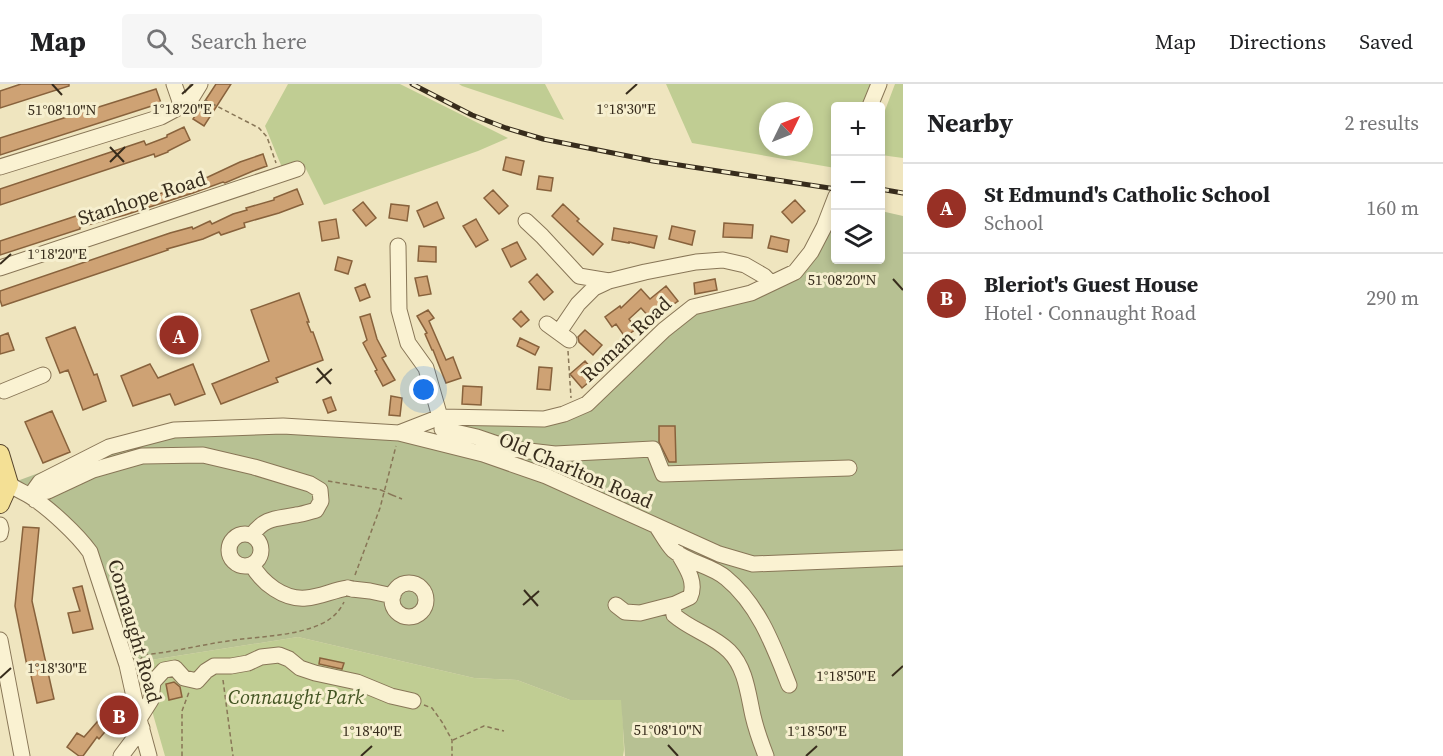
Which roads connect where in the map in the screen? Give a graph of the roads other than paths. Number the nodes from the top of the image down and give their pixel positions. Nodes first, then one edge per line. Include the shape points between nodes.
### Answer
1 (174, 84) edge
2 (879, 84) edge
3 (197, 89) edge
4 (872, 102) edge
5 (182, 107) junction
6 (0, 167) edge
7 (297, 169) dead end
8 (831, 210) edge
9 (526, 220) dead end
10 (398, 246) dead end
11 (0, 268) edge
12 (579, 276) junction
13 (609, 281) junction
14 (771, 283) junction
15 (578, 304) junction
16 (558, 332) road end
17 (43, 375) dead end
18 (1, 388) edge
19 (441, 430) junction
20 (398, 437) junction
21 (0, 454) edge
22 (849, 468) dead end
23 (9, 484) junction
24 (33, 498) junction
25 (0, 504) edge
26 (0, 525) edge
27 (657, 527) junction
28 (0, 534) edge
29 (252, 535) junction
30 (678, 553) junction
31 (903, 558) edge
32 (252, 565) junction
33 (393, 597) dead end
34 (675, 604) junction
35 (616, 605) dead end
36 (0, 640) edge
37 (789, 685) dead end
38 (412, 701) road end
39 (140, 724) junction
40 (22, 756) edge
41 (121, 756) edge
42 (149, 756) edge
43 (766, 756) edge

1 - 5 street
2 - 4 street
3 - 5 street
5 - 6 street
7 - 11 street, Stanhope Road
8 - 14 street, Roman Road via 811,252 795,272
9 - 12 street
10 - 19 street via 399,310 408,343 426,368
12 - 13 street
12 - 15 street via 582,290
13 - 14 street via 723,260 745,265
13 - 15 street via 594,288
14 - 19 street, Roman Road via 750,293 693,307 587,404 544,419
15 - 16 street
17 - 18 street
19 - 20 street, Old Charlton Road
19 - 20 street, Roman Road
19 - 22 street via 512,449 555,454 653,449 663,474
19 - 27 street, Old Charlton Road via 483,454 546,476
20 - 24 street, Old Charlton Road via 283,426 174,430 109,447 40,482
21 - 23 main road
23 - 24 street, Connaught Road
23 - 25 main road
24 - 29 street via 93,470 142,456 203,455 254,467 320,490 321,501 316,510 272,519 259,525
24 - 39 street, Connaught Road via 90,552 127,666
26 - 28 street
27 - 30 street
27 - 31 street, Old Charlton Road via 753,564
29 - 32 street via 261,547 260,558
29 - 32 street via 236,536 229,550 236,564
30 - 34 street via 693,591 690,597
30 - 37 street via 725,576 741,592 768,633
32 - 33 street via 271,587 297,598 350,587
34 - 35 street via 640,613 625,612
34 - 43 street via 673,611 678,618 720,643 739,663
36 - 40 street
38 - 39 street via 300,668 279,655 214,666 196,681 184,678 176,668 164,670 153,682
39 - 41 street
39 - 42 street, Connaught Road

